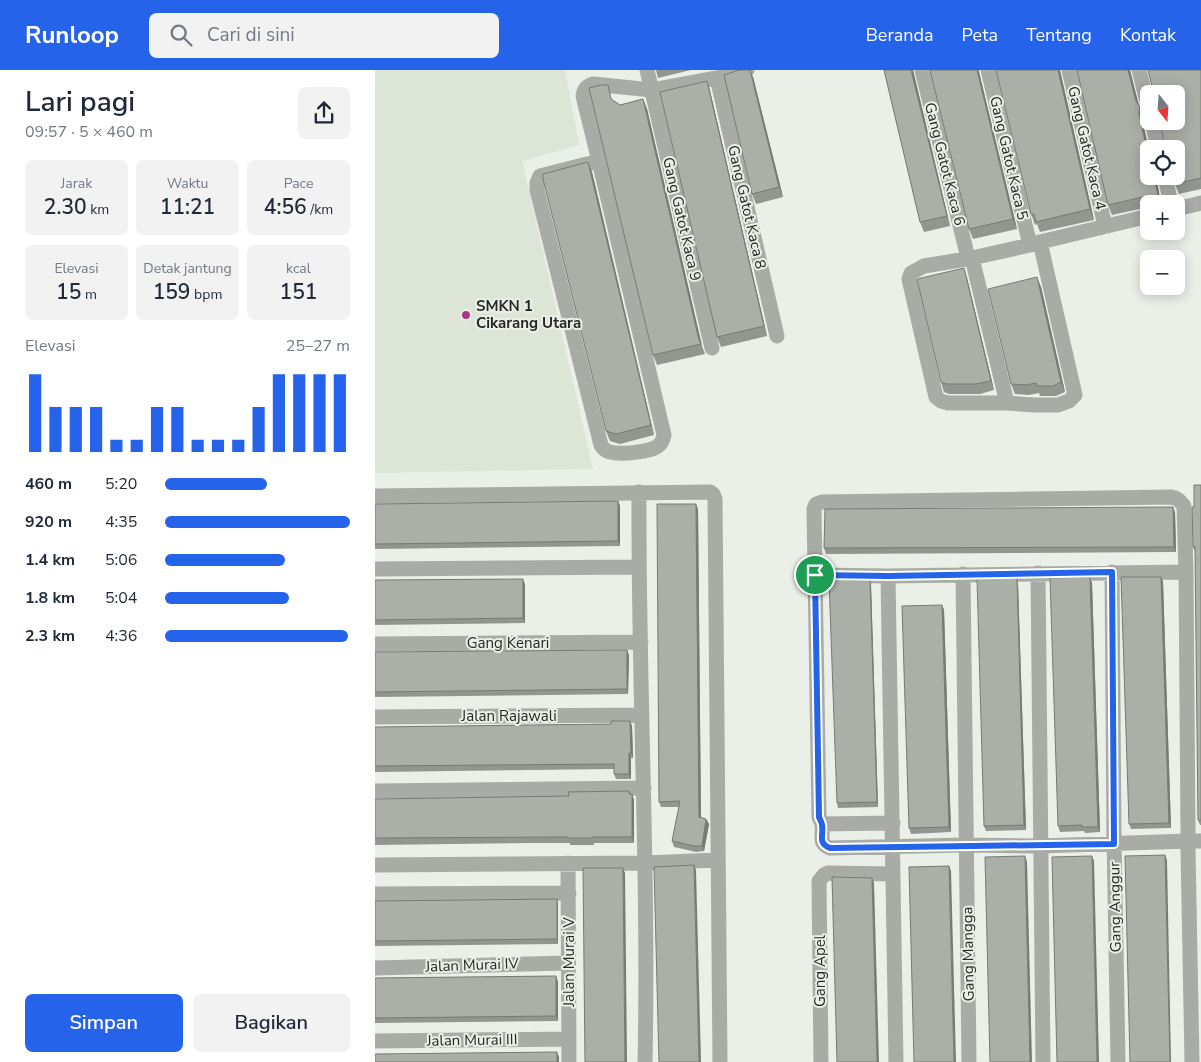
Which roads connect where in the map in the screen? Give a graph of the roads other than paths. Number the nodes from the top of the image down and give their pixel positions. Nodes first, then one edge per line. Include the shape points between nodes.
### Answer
1 (647, 70) edge
2 (747, 70) edge
3 (922, 70) edge
4 (988, 70) edge
5 (1069, 70) edge
6 (1139, 70) edge
7 (717, 78) junction
8 (1143, 85) edge
9 (652, 90) junction
10 (599, 161) junction
11 (1201, 203) edge
12 (1185, 207) edge
13 (1140, 218) edge
14 (1105, 226) junction
15 (1035, 243) junction
16 (970, 258) junction
17 (777, 336) dead end
18 (712, 348) dead end
19 (1007, 403) junction
20 (639, 492) junction
21 (375, 496) edge
22 (639, 567) junction
23 (375, 569) edge
24 (1112, 572) junction
25 (1186, 572) junction
26 (1038, 573) junction
27 (963, 574) junction
28 (815, 575) junction
29 (888, 576) junction
30 (641, 642) junction
31 (375, 644) edge
32 (642, 715) junction
33 (375, 717) edge
34 (644, 788) junction
35 (375, 791) edge
36 (893, 823) junction
37 (822, 824) junction
38 (1195, 841) edge
39 (1114, 844) junction
40 (966, 845) junction
41 (1041, 846) junction
42 (892, 847) junction
43 (717, 860) junction
44 (568, 863) junction
45 (646, 863) junction
46 (375, 865) edge
47 (893, 874) junction
48 (569, 893) junction
49 (375, 894) edge
50 (568, 963) junction
51 (375, 968) edge
52 (1196, 970) edge
53 (569, 1039) junction
54 (375, 1041) edge
55 (569, 1062) edge
56 (645, 1062) edge
57 (720, 1062) edge
58 (821, 1062) edge
59 (896, 1062) edge
60 (969, 1062) edge
61 (1043, 1062) edge
62 (1118, 1062) edge
63 (1192, 1062) edge

1 - 9 street, Gang Gatot Kaca 9
2 - 7 street
3 - 16 street, Gang Gatot Kaca 6
4 - 15 street, Gang Gatot Kaca 5
5 - 14 street, Gang Gatot Kaca 4
6 - 8 street
7 - 9 street
7 - 17 street, Gang Gatot Kaca 8
9 - 10 street via 586,86 583,96
9 - 18 street, Gang Gatot Kaca 9
10 - 10 street via 664,435 660,445 637,452 609,452 601,445 537,190 540,176
11 - 12 street
13 - 14 street
14 - 15 street
15 - 16 street
15 - 19 street, Gang Gatot Kaca 5 via 1075,395 1058,405
16 - 19 street, Gang Gatot Kaca 6
16 - 19 street via 924,266 911,273 909,279 936,396 941,402 948,403
20 - 21 street
20 - 22 street
20 - 43 street via 710,492 715,499
22 - 23 street
22 - 30 street
24 - 25 street
24 - 26 street
24 - 39 street, Gang Anggur
25 - 28 street via 1184,506 1177,498 1171,497 819,502 814,509
25 - 38 street
26 - 27 street
26 - 41 street
27 - 29 street
27 - 40 street, Gang Mangga
28 - 29 street
28 - 37 street via 819,817
29 - 36 street
30 - 31 street, Gang Kenari
30 - 32 street
32 - 33 street, Jalan Rajawali
32 - 34 street
34 - 35 street
34 - 45 street
36 - 37 street
36 - 42 street
37 - 42 street via 822,842 830,848
38 - 39 street
38 - 52 street
39 - 41 street
39 - 62 street, Gang Anggur
40 - 41 street
40 - 42 street
40 - 60 street, Gang Mangga
41 - 61 street
42 - 47 street
43 - 45 street
43 - 57 street
44 - 45 street
44 - 46 street
44 - 48 street, Jalan Murai V
45 - 56 street
47 - 58 street, Gang Apel via 828,873 819,881
47 - 59 street
48 - 49 street
48 - 50 street, Jalan Murai V
50 - 51 street, Jalan Murai IV
50 - 53 street, Jalan Murai V
52 - 63 street
53 - 54 street, Jalan Murai III
53 - 55 street, Jalan Murai V

